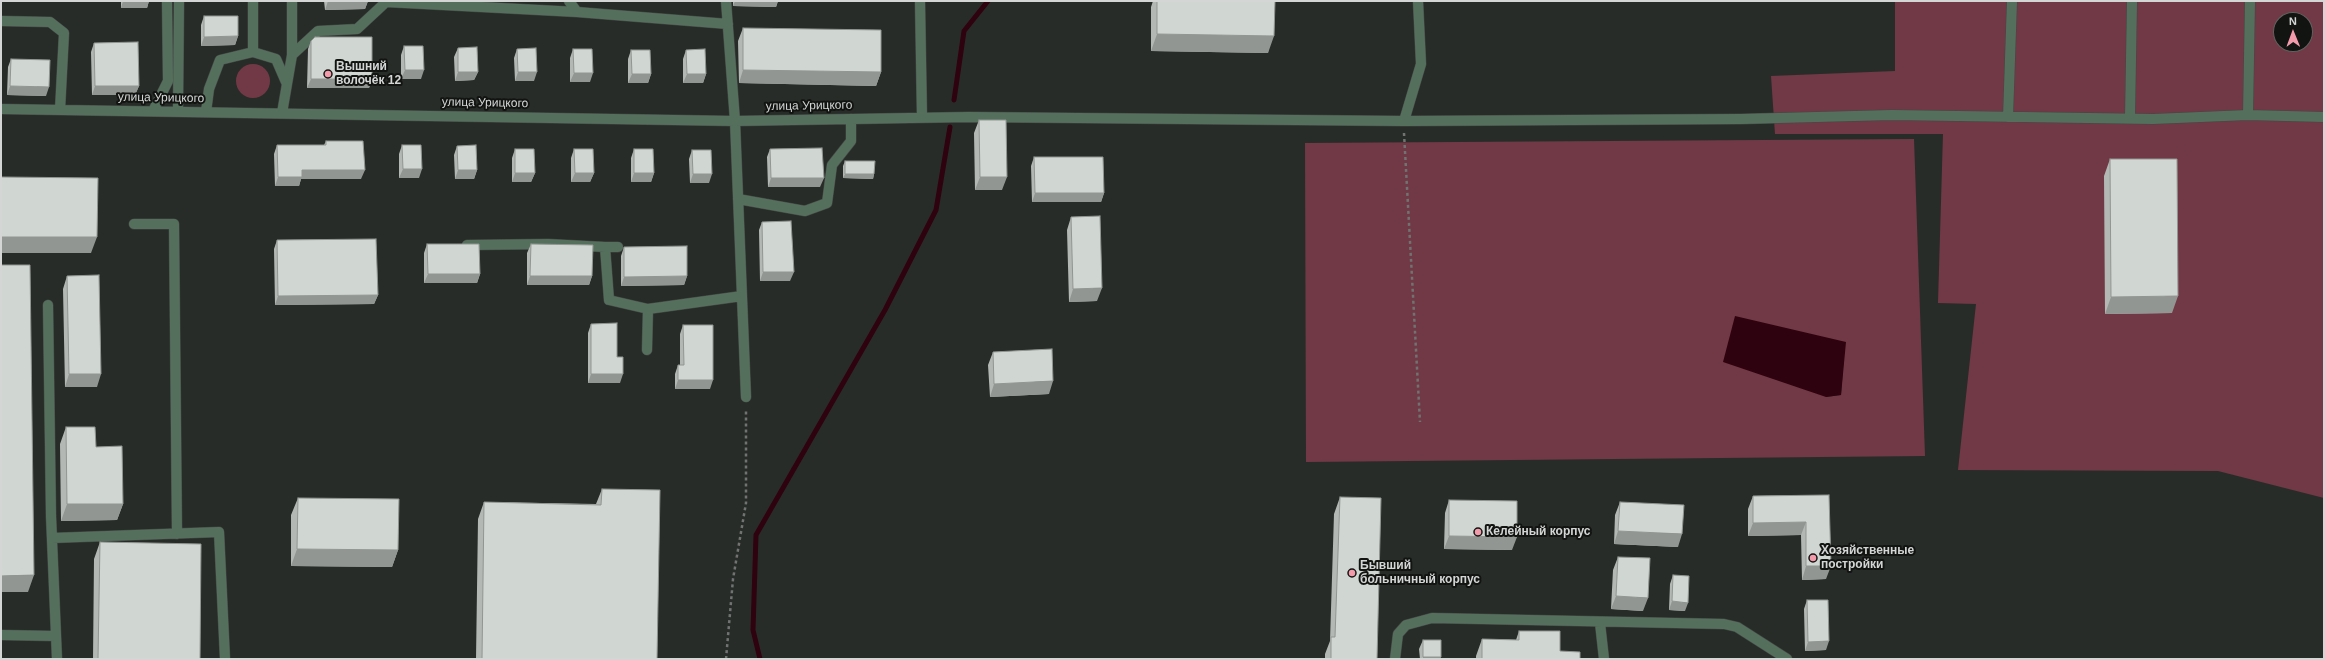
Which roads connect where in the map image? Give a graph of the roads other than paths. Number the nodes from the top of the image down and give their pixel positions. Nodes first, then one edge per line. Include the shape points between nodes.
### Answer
1 (167, 1) edge
2 (178, 1) edge
3 (253, 1) edge
4 (292, 1) edge
5 (569, 1) edge
6 (726, 1) edge
7 (920, 1) edge
8 (1418, 1) edge
9 (2012, 1) edge
10 (2132, 1) edge
11 (2250, 1) edge
12 (578, 12) junction
13 (1, 21) edge
14 (728, 24) junction
15 (253, 52) junction
16 (292, 55) junction
17 (286, 82) junction
18 (1, 109) edge
19 (60, 110) junction
20 (153, 111) junction
21 (178, 111) junction
22 (206, 112) junction
23 (282, 113) junction
24 (2248, 115) junction
25 (2008, 117) junction
26 (2324, 117) edge
27 (922, 118) junction
28 (2130, 118) junction
29 (851, 119) junction
30 (735, 121) junction
31 (1404, 121) junction
32 (738, 199) junction
33 (134, 224) dead end
34 (454, 246) edge
35 (605, 247) junction
36 (618, 247) dead end
37 (742, 296) junction
38 (48, 306) dead end
39 (648, 309) junction
40 (647, 350) dead end
41 (746, 397) road end
42 (178, 534) junction
43 (52, 538) junction
44 (1600, 623) junction
45 (1, 635) edge
46 (56, 636) junction
47 (1782, 657) edge
48 (57, 659) edge
49 (225, 659) edge
50 (1395, 659) edge
51 (1604, 659) edge

1 - 20 street via 168,81
2 - 21 street
3 - 15 street
4 - 16 street
5 - 12 street
6 - 14 street
7 - 27 street
8 - 31 street via 1421,64
9 - 25 street
10 - 28 street
11 - 24 street
12 - 14 street
12 - 16 street via 386,2 357,29 318,31
13 - 19 street via 50,22 64,33
14 - 30 street
15 - 17 street via 276,59
15 - 22 street via 220,60 209,89
16 - 17 street
17 - 23 street
18 - 19 street, улица Урицкого
19 - 20 street, улица Урицкого
20 - 21 street, улица Урицкого
21 - 22 street, улица Урицкого
22 - 23 street, улица Урицкого
23 - 30 street, улица Урицкого
24 - 26 street, улица Урицкого
24 - 28 street, улица Урицкого
25 - 28 street, улица Урицкого
25 - 31 street, улица Урицкого via 1892,115 1741,119
27 - 29 street, улица Урицкого
27 - 31 street, улица Урицкого
29 - 30 street, улица Урицкого
29 - 32 street via 851,141 832,165 827,203 805,211
30 - 32 street
32 - 37 street
33 - 42 street via 174,224
34 - 35 street via 548,244
35 - 36 street
35 - 39 street via 609,300
37 - 39 street
37 - 41 street
38 - 43 street
39 - 40 street
42 - 43 street
42 - 49 street via 219,532
43 - 46 street
44 - 47 street via 1724,624 1737,627
44 - 50 street via 1432,618 1406,625 1398,634
44 - 51 street
45 - 46 street
46 - 48 street

